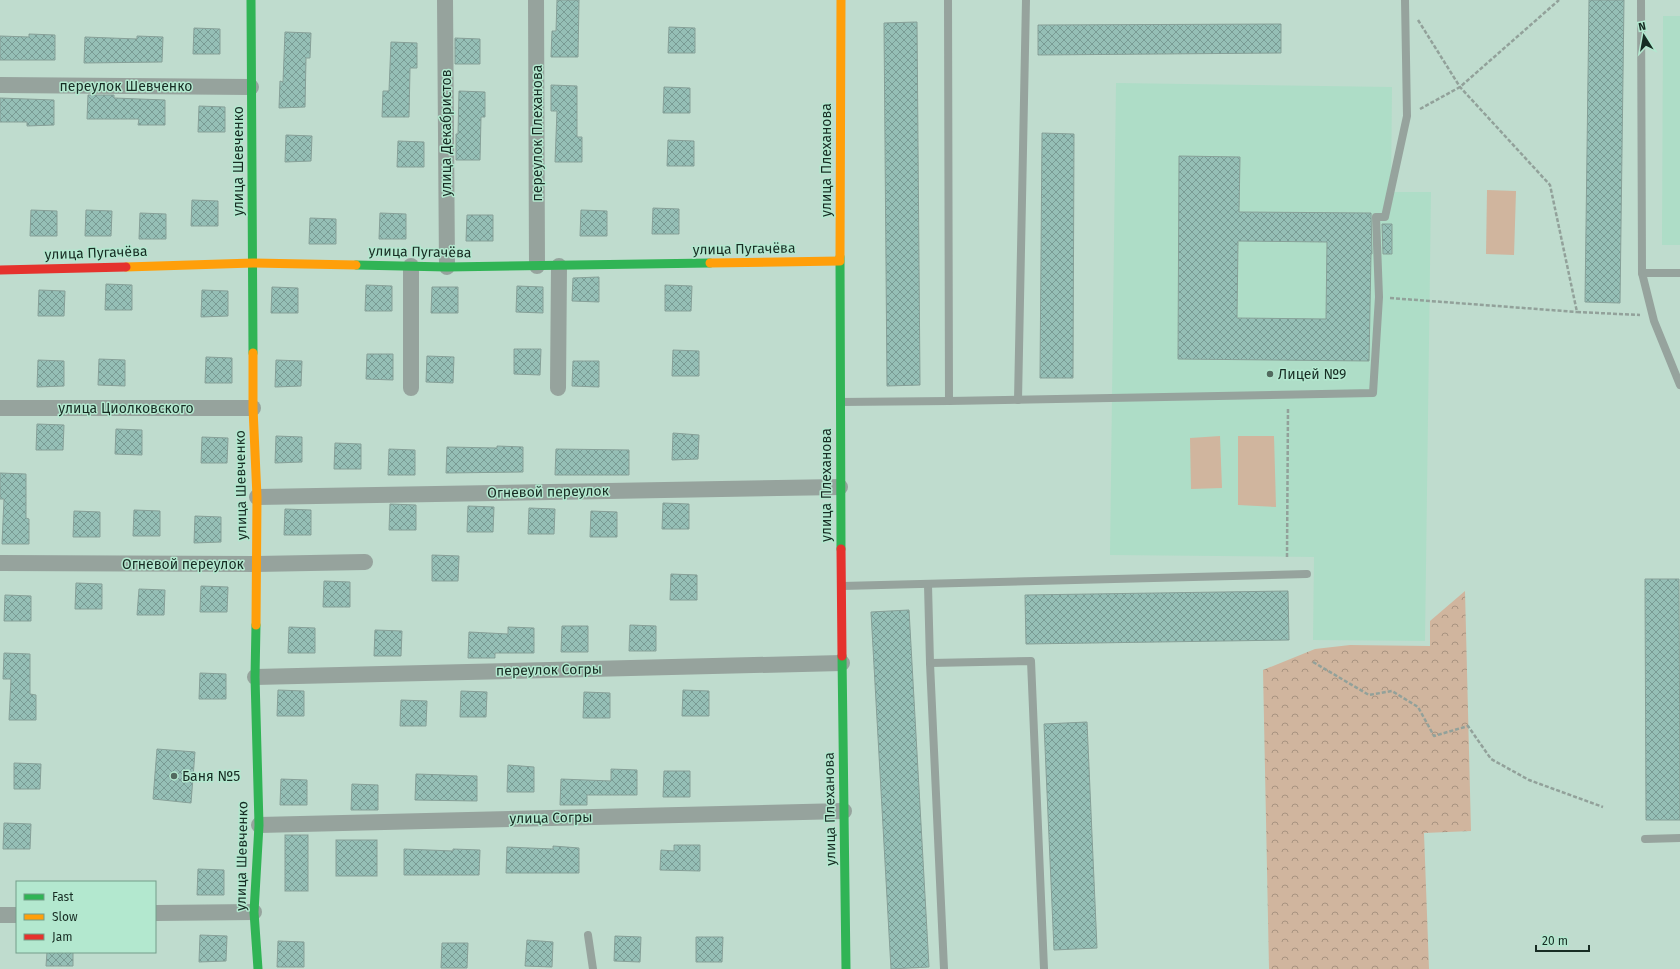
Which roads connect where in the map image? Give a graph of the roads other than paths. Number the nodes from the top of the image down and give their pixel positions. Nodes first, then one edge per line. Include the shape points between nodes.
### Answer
1 (251, 0) edge
2 (445, 0) edge
3 (536, 0) edge
4 (841, 0) edge
5 (948, 0) edge
6 (1026, 0) edge
7 (1405, 0) edge
8 (1641, 0) edge
9 (0, 85) edge
10 (252, 87) junction
11 (840, 261) junction
12 (253, 263) junction
13 (411, 266) junction
14 (537, 266) junction
15 (559, 266) junction
16 (447, 267) junction
17 (0, 270) edge
18 (1642, 273) junction
19 (1680, 273) edge
20 (1680, 385) edge
21 (410, 388) dead end
22 (558, 388) dead end
23 (1018, 400) junction
24 (949, 401) junction
25 (840, 402) junction
26 (0, 408) edge
27 (253, 408) junction
28 (840, 487) junction
29 (257, 497) junction
30 (365, 562) dead end
31 (0, 563) edge
32 (256, 564) junction
33 (1307, 574) dead end
34 (928, 585) junction
35 (841, 586) junction
36 (842, 663) junction
37 (930, 663) junction
38 (255, 677) junction
39 (844, 811) junction
40 (259, 825) junction
41 (1680, 838) edge
42 (1645, 839) dead end
43 (254, 912) junction
44 (156, 913) edge
45 (16, 915) edge
46 (0, 916) edge
47 (588, 934) dead end
48 (258, 969) edge
49 (593, 969) edge
50 (846, 969) edge
51 (944, 969) edge
52 (1044, 969) edge

1 - 10 street, улица Шевченко
2 - 16 street, улица Декабристов
3 - 14 street, переулок Плеханова
4 - 11 street, улица Плеханова
5 - 24 lane
6 - 23 lane
7 - 23 lane via 1407,116 1385,217 1376,217 1378,297 1373,393
8 - 18 lane
9 - 10 street, переулок Шевченко
10 - 12 street, улица Шевченко
11 - 15 street, улица Пугачёва
11 - 25 street, улица Плеханова
12 - 13 street, улица Пугачёва
12 - 17 street, улица Пугачёва
12 - 27 street, улица Шевченко
13 - 16 street, улица Пугачёва
13 - 21 street
14 - 15 street, улица Пугачёва
14 - 16 street, улица Пугачёва
15 - 22 street
18 - 19 lane
18 - 20 lane via 1652,315
23 - 24 lane
24 - 25 lane
25 - 28 street, улица Плеханова
26 - 27 street, улица Циолковского
27 - 29 street, улица Шевченко
28 - 29 street, Огневой переулок
28 - 35 street, улица Плеханова
29 - 32 street, улица Шевченко
30 - 32 street, Огневой переулок
31 - 32 street, Огневой переулок
32 - 38 street, улица Шевченко
33 - 34 lane
34 - 35 lane
34 - 37 lane
35 - 36 street, улица Плеханова
36 - 38 street, переулок Согры
36 - 39 street, улица Плеханова
37 - 51 lane
37 - 52 lane via 1031,661
38 - 40 street, улица Шевченко
39 - 40 street, улица Согры
39 - 50 street, улица Плеханова
40 - 43 street, улица Шевченко
41 - 42 lane
43 - 44 street
43 - 48 street, улица Шевченко
45 - 46 street
47 - 49 lane

